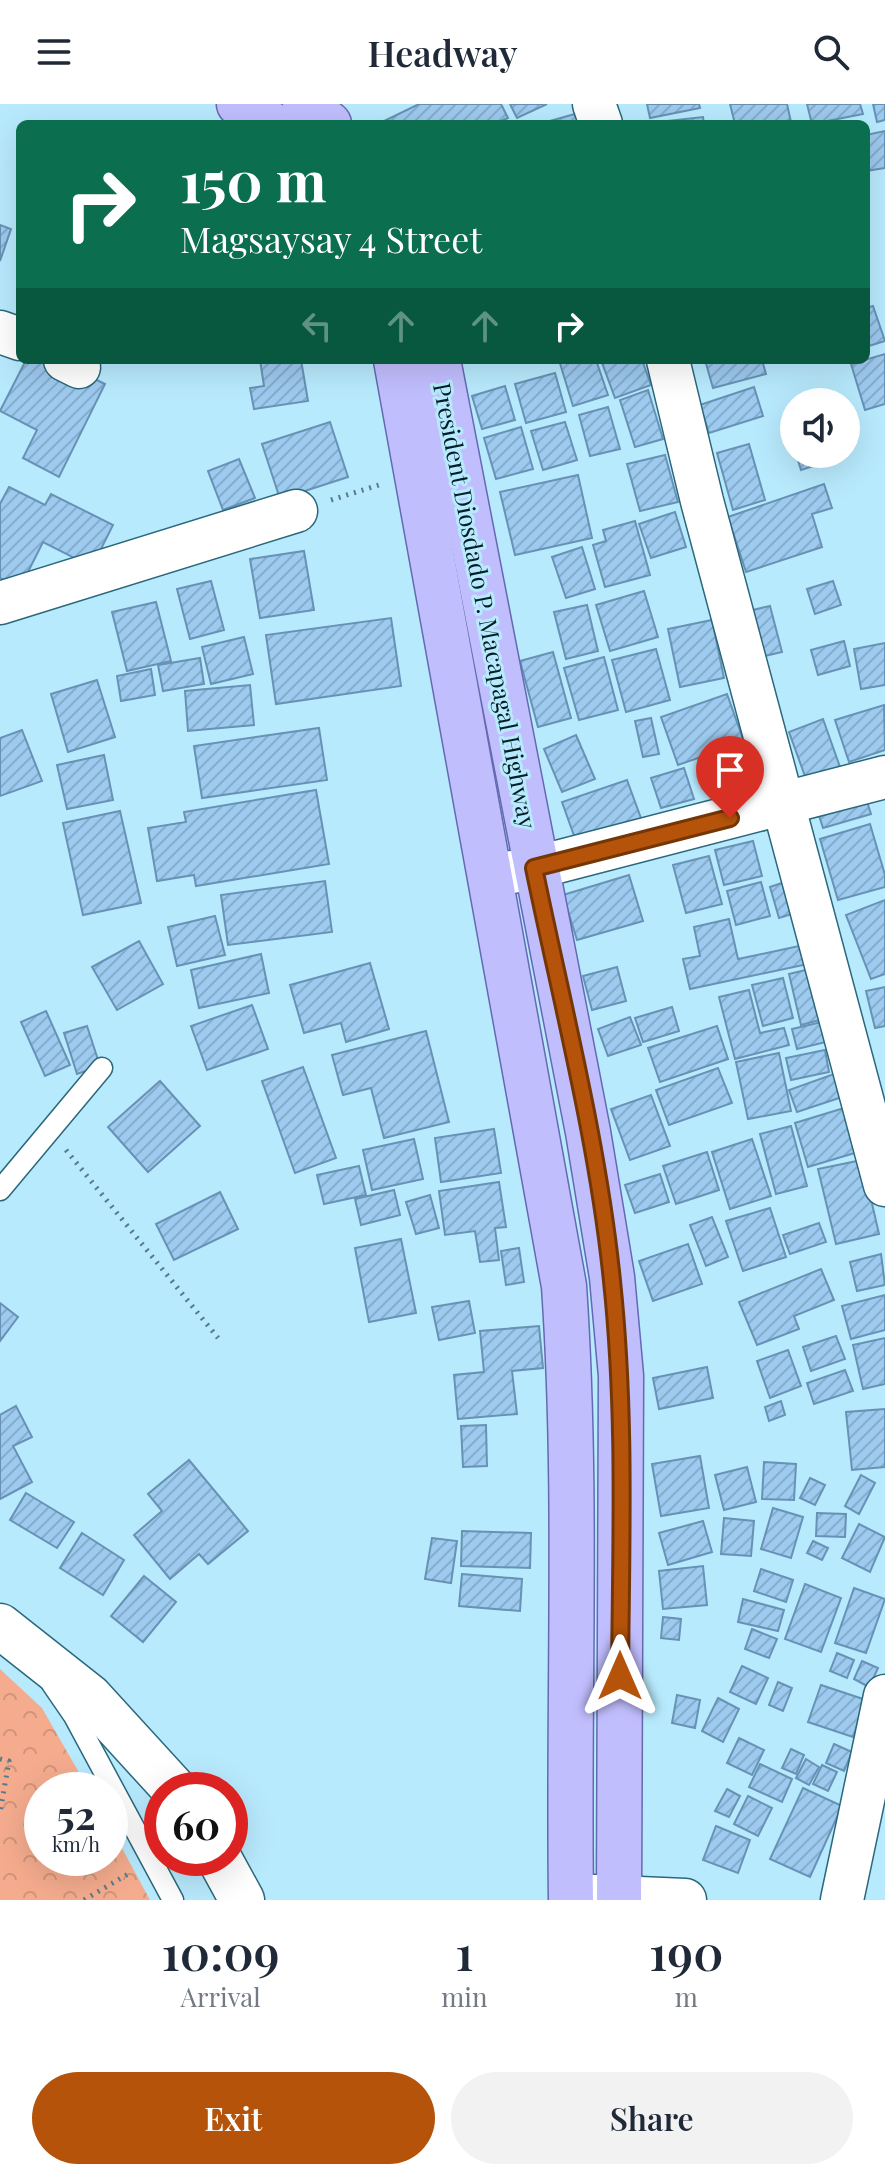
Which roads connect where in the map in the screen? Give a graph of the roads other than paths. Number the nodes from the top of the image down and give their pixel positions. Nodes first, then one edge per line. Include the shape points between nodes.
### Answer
1 (239, 104) edge
2 (305, 104) edge
3 (265, 120) edge
4 (324, 120) edge
5 (397, 364) edge
6 (439, 364) edge
7 (669, 364) edge
8 (296, 511) dead end
9 (0, 603) edge
10 (885, 777) edge
11 (786, 804) junction
12 (534, 868) junction
13 (490, 876) junction
14 (102, 1068) dead end
15 (885, 1185) edge
16 (0, 1190) edge
17 (0, 1626) edge
18 (885, 1696) edge
19 (159, 1772) edge
20 (229, 1876) edge
21 (571, 1898) edge
22 (619, 1899) edge
23 (173, 1900) edge
24 (242, 1900) edge
25 (685, 1900) edge
26 (842, 1900) edge

1 - 3 main road
2 - 4 main road
5 - 13 main road, President Diosdado P. Macapagal Highway
6 - 12 main road, President Diosdado P. Macapagal Highway
7 - 11 street
8 - 9 street
10 - 11 street
11 - 12 street
11 - 15 street
12 - 13 street
12 - 22 main road, President Diosdado P. Macapagal Highway via 588,1132 612,1277 621,1376
13 - 21 main road, President Diosdado P. Macapagal Highway via 564,1286 572,1546
14 - 16 lane
17 - 19 street via 90,1697
17 - 23 lane via 74,1716
18 - 26 street
20 - 24 street
21 - 22 street
22 - 25 street

